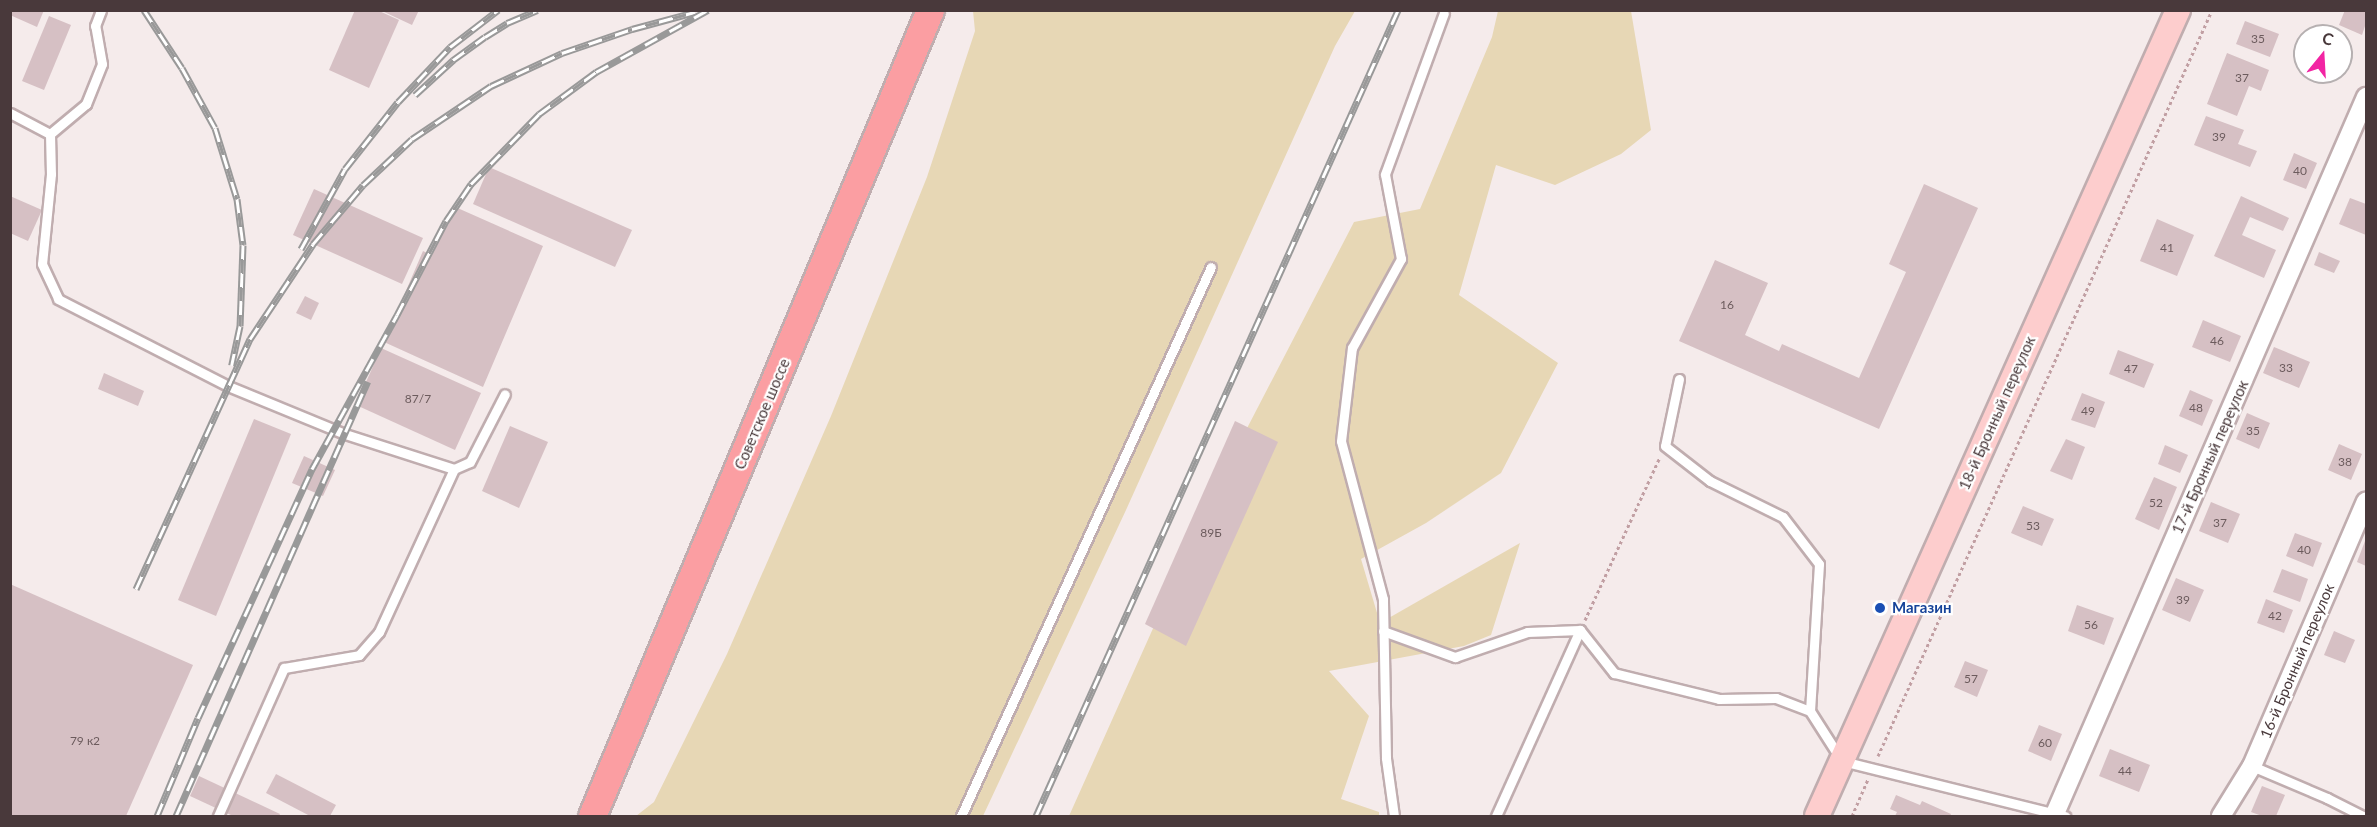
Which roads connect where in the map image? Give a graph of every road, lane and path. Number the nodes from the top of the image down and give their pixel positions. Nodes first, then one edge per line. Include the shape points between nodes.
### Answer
1 (101, 10) edge
2 (2178, 10) edge
3 (2212, 10) edge
4 (1444, 13) dead end
5 (926, 22) edge
6 (2367, 97) edge
7 (10, 113) edge
8 (50, 134) junction
9 (1212, 267) dead end
10 (1679, 379) dead end
11 (505, 394) dead end
12 (1665, 446) junction
13 (454, 469) junction
14 (2367, 501) edge
15 (1580, 630) junction
16 (1383, 631) junction
17 (1810, 711) junction
18 (1842, 761) junction
19 (2252, 766) junction
20 (1873, 769) junction
21 (218, 816) edge
22 (592, 816) edge
23 (961, 816) edge
24 (1394, 816) edge
25 (1496, 816) edge
26 (1817, 816) edge
27 (1852, 816) edge
28 (2058, 816) edge
29 (2221, 816) edge
30 (2363, 816) edge

1 - 8 lane via 95,26 102,64 86,104
2 - 18 street, 18-й Бронный переулок
3 - 20 path
4 - 16 lane via 1385,174 1401,259 1352,348 1341,441 1383,599
5 - 22 main road, Советское шоссе
6 - 28 street, 17-й Бронный переулок
7 - 8 lane
8 - 13 lane via 51,174 42,264 58,299 228,386 345,434
9 - 23 lane
10 - 12 lane
11 - 13 lane via 470,462
12 - 15 path
12 - 17 lane via 1710,481 1783,517 1819,564
13 - 21 lane via 379,632 359,656 284,668
14 - 19 street, 16-й Бронный переулок
15 - 16 lane via 1527,632 1455,657
15 - 17 lane via 1614,673 1719,699 1776,698
15 - 25 lane
16 - 24 lane via 1386,758
17 - 18 lane
18 - 20 lane
18 - 26 street, 18-й Бронный переулок
19 - 29 street, 16-й Бронный переулок
19 - 30 lane
20 - 27 path
20 - 28 lane

